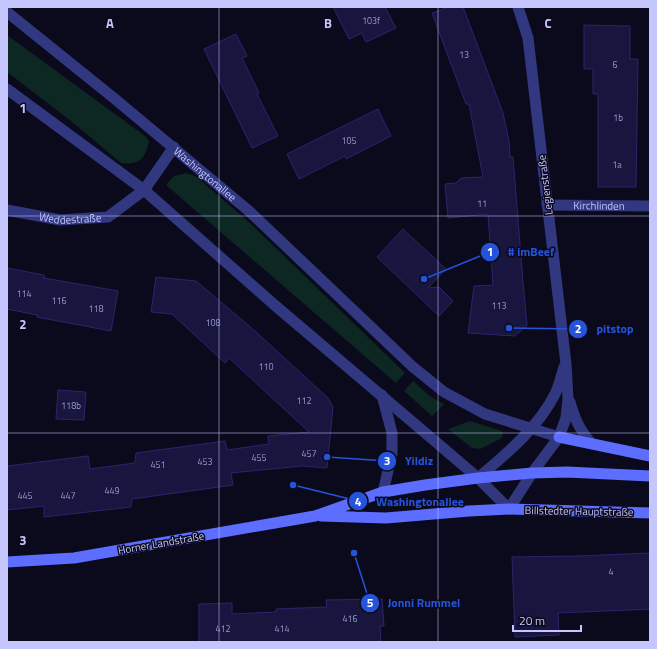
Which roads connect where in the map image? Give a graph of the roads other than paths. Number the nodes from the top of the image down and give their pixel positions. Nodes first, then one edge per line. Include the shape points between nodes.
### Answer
1 (518, 7) edge
2 (7, 12) edge
3 (7, 89) edge
4 (174, 148) junction
5 (144, 190) junction
6 (547, 205) junction
7 (650, 206) edge
8 (7, 210) edge
9 (566, 364) junction
10 (382, 396) junction
11 (568, 398) junction
12 (530, 428) junction
13 (559, 437) junction
14 (591, 443) junction
15 (650, 456) edge
16 (532, 473) junction
17 (650, 476) edge
18 (478, 478) junction
19 (383, 492) junction
20 (508, 509) junction
21 (650, 513) edge
22 (315, 516) junction
23 (7, 562) edge

1 - 6 street, Legienstraße via 528,38
2 - 4 street, Washingtonallee
3 - 5 street
4 - 5 street, Weddestraße
4 - 12 street, Washingtonallee via 249,211 413,367 444,392 485,414
5 - 8 street, Weddestraße via 108,217 60,220
5 - 10 street
6 - 7 street, Kirchlinden
6 - 9 street, Legienstraße
9 - 11 street, Legienstraße
9 - 12 street, Legienstraße via 556,393
10 - 18 street
10 - 19 street via 392,433 392,454
11 - 13 street, Legienstraße via 566,418
11 - 14 street, Legienstraße via 583,434
12 - 13 street, Washingtonallee
12 - 18 street, Legienstraße
13 - 14 main road
13 - 16 street, Legienstraße
14 - 15 main road
16 - 17 main road
16 - 18 main road
16 - 20 street, Legienstraße
18 - 19 main road, Horner Landstraße
18 - 20 street
19 - 22 main road, Horner Landstraße
20 - 21 main road, Billstedter Hauptstraße
20 - 22 main road, Horner Landstraße via 386,518
22 - 23 main road, Horner Landstraße via 74,558

